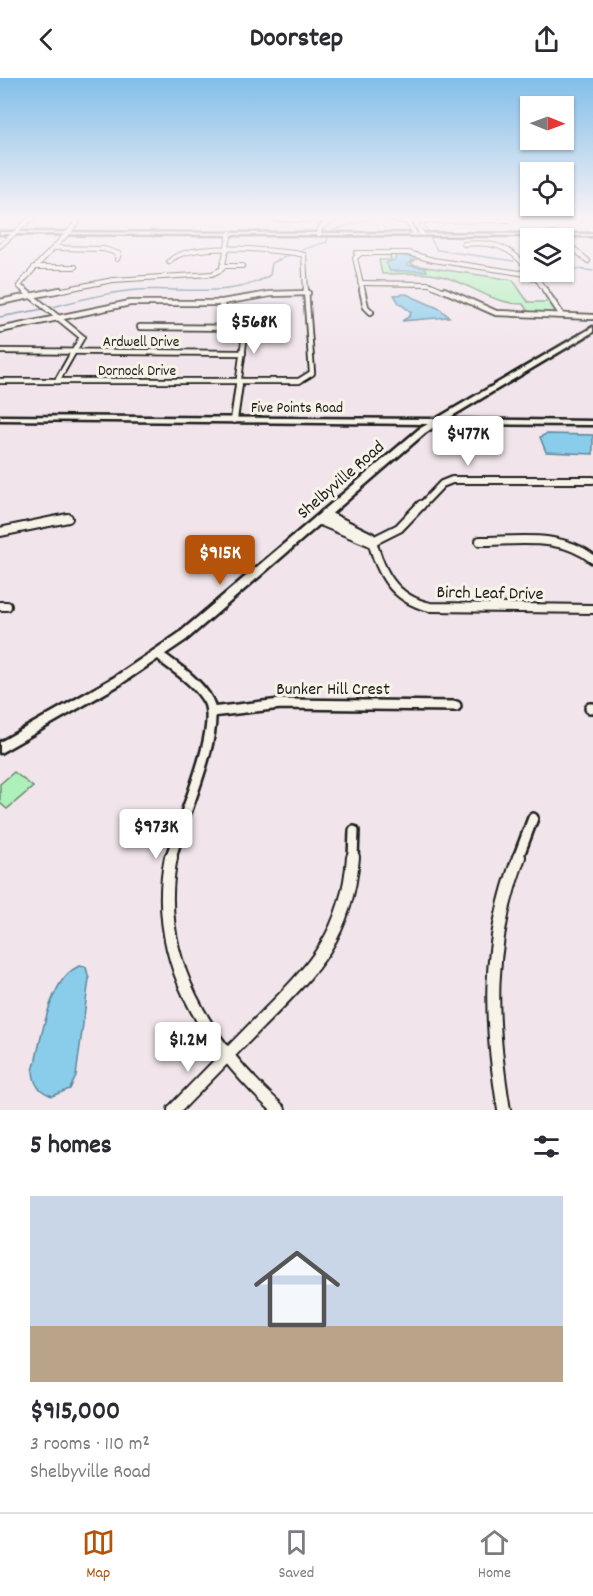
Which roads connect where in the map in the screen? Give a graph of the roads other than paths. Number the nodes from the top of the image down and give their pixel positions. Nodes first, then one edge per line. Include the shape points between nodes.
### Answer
1 (306, 265) edge
2 (356, 265) edge
3 (468, 265) edge
4 (222, 266) joint
5 (242, 266) dead end
6 (34, 267) joint
7 (75, 267) dead end
8 (520, 273) edge
9 (360, 282) junction
10 (539, 282) edge
11 (308, 293) junction
12 (31, 297) junction
13 (0, 302) edge
14 (219, 302) junction
15 (371, 312) dead end
16 (561, 314) junction
17 (593, 316) edge
18 (61, 319) junction
19 (140, 327) dead end
20 (243, 328) junction
21 (593, 329) edge
22 (0, 330) edge
23 (0, 351) edge
24 (75, 352) junction
25 (243, 353) junction
26 (0, 381) edge
27 (57, 381) junction
28 (240, 383) junction
29 (0, 418) edge
30 (234, 420) junction
31 (436, 421) junction
32 (593, 423) edge
33 (593, 480) edge
34 (321, 517) junction
35 (68, 518) dead end
36 (0, 532) edge
37 (480, 541) dead end
38 (370, 542) junction
39 (593, 559) edge
40 (593, 609) edge
41 (158, 654) junction
42 (456, 706) dead end
43 (211, 712) junction
44 (0, 748) edge
45 (533, 818) dead end
46 (354, 831) dead end
47 (225, 1058) junction
48 (174, 1110) edge
49 (279, 1110) edge
50 (504, 1110) edge

1 - 11 street
2 - 9 street
3 - 8 street
4 - 5 street
4 - 12 street via 216,273 198,277 120,279
6 - 7 street
6 - 12 street via 19,286
9 - 15 street
9 - 16 street via 425,283 491,312
10 - 16 street
11 - 14 street via 274,293
11 - 28 street, Dornock Drive via 314,369 309,376 287,383
12 - 13 street
12 - 18 street
14 - 18 street via 129,303
14 - 20 street
16 - 17 street
18 - 22 street
18 - 24 street via 81,336
19 - 20 street
20 - 25 street
21 - 31 street, Shelbyville Road
23 - 24 street, Ardwell Drive
24 - 25 street, Ardwell Drive
24 - 27 street
25 - 28 street
26 - 27 street, Dornock Drive
27 - 28 street, Dornock Drive
28 - 30 street
29 - 30 street, Five Points Road
30 - 31 street, Five Points Road
31 - 32 street, Five Points Road
31 - 34 street, Shelbyville Road
33 - 38 street via 452,480 442,484 399,528
34 - 38 street
34 - 41 street, Shelbyville Road
35 - 36 street
37 - 39 street via 565,543
38 - 40 street, Birch Leaf Drive via 389,585 416,603 434,607
41 - 43 street via 204,695
41 - 44 street, Shelbyville Road
42 - 43 street, Bunker Hill Crest via 281,704
43 - 47 street via 210,734 171,858 167,914 175,958 191,1004
45 - 50 street via 500,916 492,969 493,1038
46 - 47 street via 350,897 334,936 309,973
47 - 48 street
47 - 49 street

